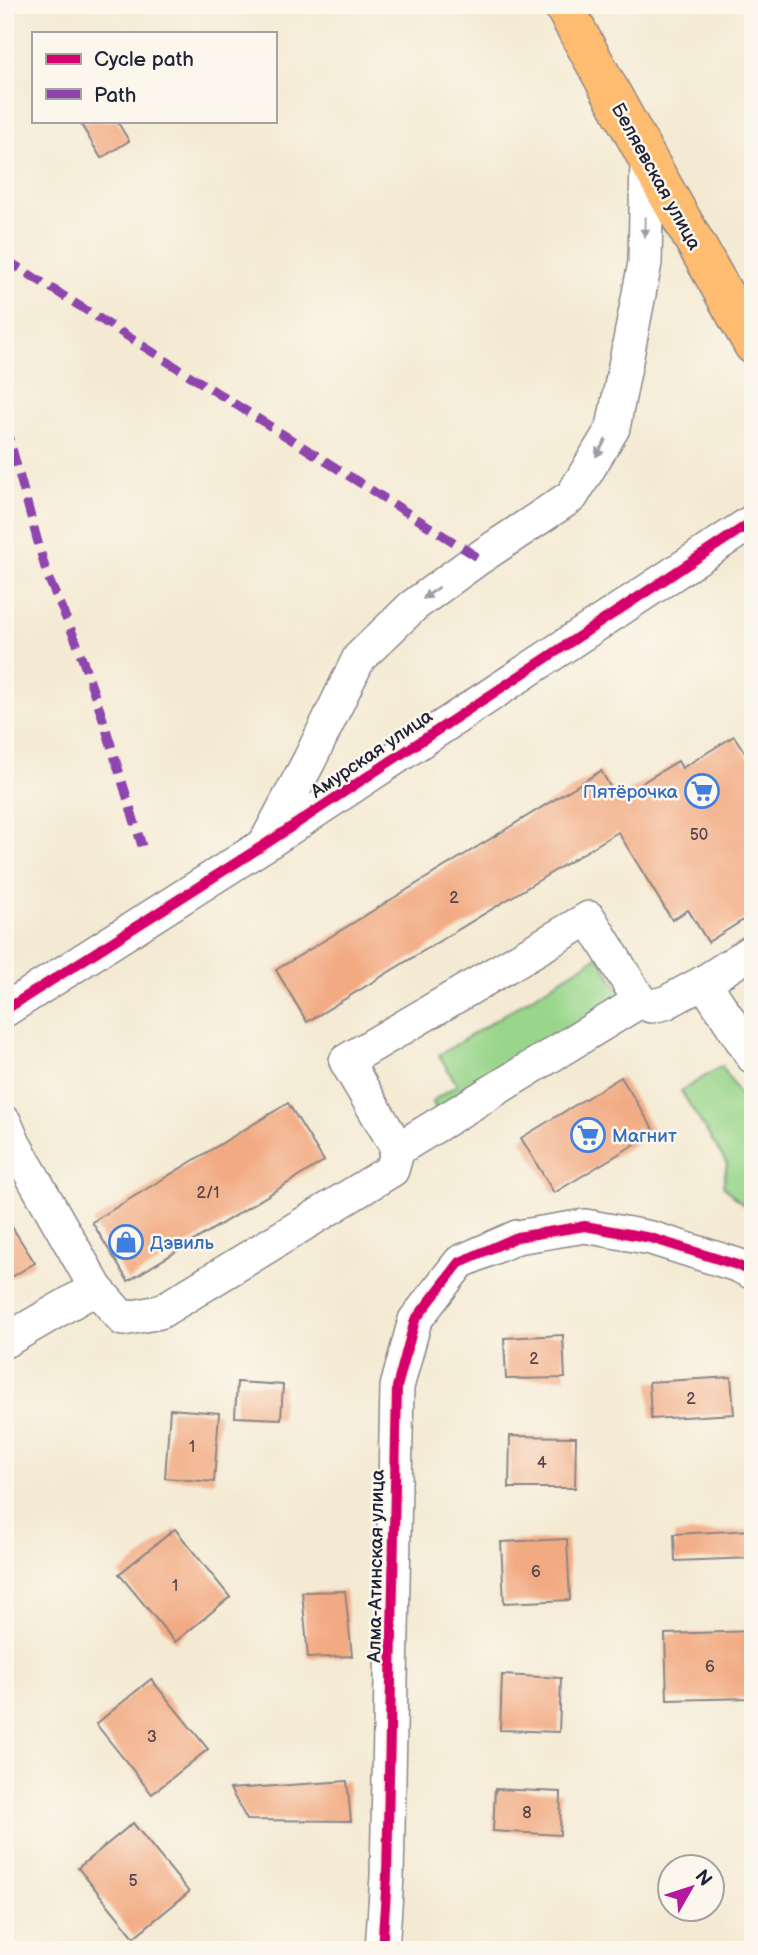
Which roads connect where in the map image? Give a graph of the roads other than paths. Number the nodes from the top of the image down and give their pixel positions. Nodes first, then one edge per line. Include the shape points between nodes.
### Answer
1 (563, 5) edge
2 (647, 158) junction
3 (753, 345) edge
4 (753, 520) edge
5 (264, 845) junction
6 (753, 951) edge
7 (704, 982) junction
8 (640, 1001) junction
9 (5, 1010) edge
10 (753, 1057) edge
11 (5, 1124) edge
12 (398, 1149) junction
13 (753, 1273) edge
14 (96, 1289) junction
15 (5, 1341) edge
16 (382, 1950) edge

1 - 2 main road, Беляевская улица
2 - 3 main road, Беляевская улица
2 -> 5 street via 645,263 613,428 572,496 413,606 359,658
4 - 5 street, Амурская улица
5 - 9 street, Амурская улица
6 - 7 street
7 - 8 street via 665,1003 651,1006
7 - 10 street
8 - 12 street
8 - 12 street via 589,918 346,1061
11 - 14 street
12 - 14 street via 392,1170 160,1312 123,1319
13 - 16 street, Алма-Атинская улица via 651,1238 585,1226 517,1237 460,1262 415,1320 397,1387
14 - 15 street

